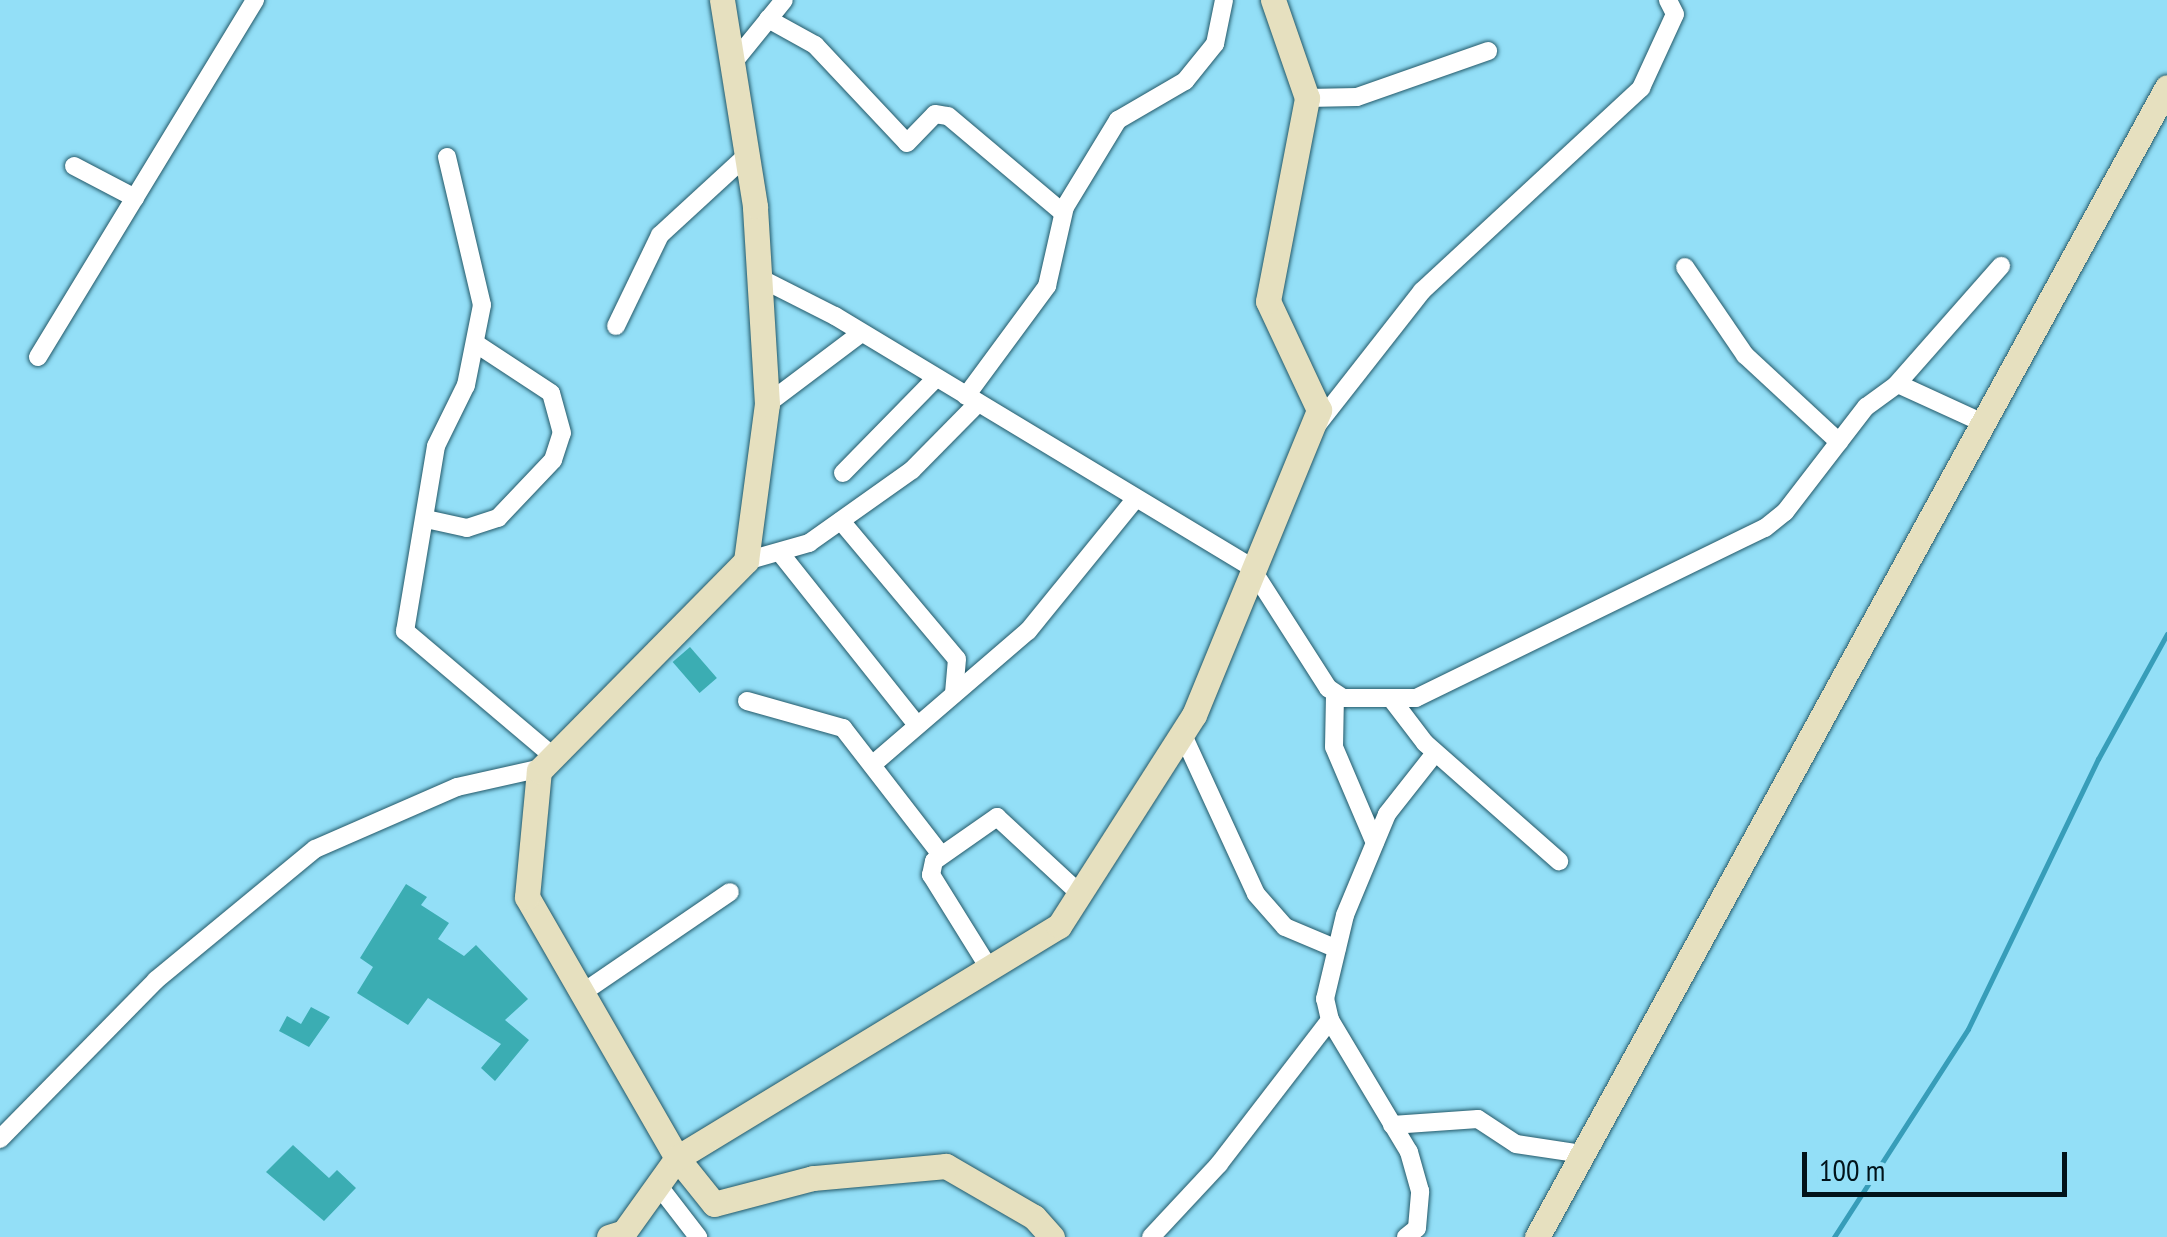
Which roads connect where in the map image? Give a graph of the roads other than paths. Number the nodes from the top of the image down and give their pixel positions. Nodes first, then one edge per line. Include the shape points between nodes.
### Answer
1 (254, 0) edge
2 (722, 0) edge
3 (784, 0) edge
4 (1224, 0) edge
5 (1273, 0) edge
6 (1668, 0) edge
7 (768, 19) junction
8 (1488, 51) dead end
9 (732, 64) junction
10 (2167, 87) edge
11 (1306, 98) junction
12 (747, 155) junction
13 (446, 156) dead end
14 (74, 166) dead end
15 (135, 198) junction
16 (1063, 213) junction
17 (2002, 266) dead end
18 (1685, 267) dead end
19 (758, 277) junction
20 (616, 326) dead end
21 (860, 334) junction
22 (475, 343) junction
23 (38, 357) dead end
24 (936, 378) junction
25 (1896, 385) junction
26 (972, 400) junction
27 (767, 404) junction
28 (1983, 423) junction
29 (1317, 425) junction
30 (1839, 442) junction
31 (843, 473) dead end
32 (1136, 498) junction
33 (426, 518) junction
34 (840, 521) junction
35 (781, 554) junction
36 (746, 561) junction
37 (1250, 566) junction
38 (954, 694) junction
39 (1335, 695) junction
40 (746, 700) dead end
41 (1394, 701) junction
42 (917, 725) junction
43 (1182, 733) junction
44 (1436, 753) junction
45 (548, 762) junction
46 (872, 765) junction
47 (1375, 843) junction
48 (941, 855) junction
49 (1559, 862) dead end
50 (730, 892) dead end
51 (1079, 894) junction
52 (1336, 949) junction
53 (989, 968) junction
54 (582, 993) junction
55 (1330, 1020) junction
56 (1392, 1125) junction
57 (0, 1140) edge
58 (1582, 1154) junction
59 (677, 1158) junction
60 (658, 1185) junction
61 (609, 1237) edge
62 (698, 1237) edge
63 (1052, 1237) edge
64 (1152, 1237) edge
65 (1406, 1237) edge
66 (1537, 1237) edge

1 - 15 street
2 - 9 street
3 - 7 street
4 - 16 street via 1212,50 1179,86 1118,120
5 - 11 street
6 - 29 street via 1675,14 1636,94 1422,291
7 - 9 street
7 - 16 street via 814,45 908,143 934,114 948,116
8 - 11 street via 1358,97
9 - 12 street
10 - 28 street
11 - 29 street via 1268,301 1315,394
12 - 19 street
12 - 20 street via 660,235
13 - 22 street via 481,290
14 - 15 street
15 - 23 street
16 - 26 street via 1047,286
17 - 25 street
18 - 30 street via 1745,355
19 - 21 street
19 - 27 street
21 - 24 street
21 - 27 street
22 - 33 street via 464,391 436,446
22 - 33 street via 551,393 562,433 553,460 498,518 467,528
24 - 26 street
24 - 31 street
25 - 28 street
25 - 30 street via 1866,407
26 - 32 street
26 - 34 street via 912,470
27 - 36 street
28 - 58 street
29 - 37 street
30 - 41 street via 1765,528 1416,698
32 - 37 street
32 - 38 street via 1028,631
33 - 45 street via 404,631
34 - 35 street
34 - 38 street via 957,659
35 - 36 street
35 - 42 street
36 - 45 street
37 - 39 street
37 - 43 street
38 - 42 street
39 - 41 street
39 - 47 street via 1334,746
40 - 46 street via 835,722
41 - 44 street
42 - 46 street
43 - 51 street
43 - 52 street via 1256,894 1285,927
44 - 47 street via 1392,808
44 - 49 street
45 - 54 street via 527,896
45 - 57 street via 469,783 314,850 156,980
46 - 48 street
47 - 52 street
48 - 51 street via 996,817
48 - 53 street via 930,865 932,875
50 - 54 street
51 - 53 street via 1059,926
52 - 55 street via 1325,999
53 - 59 street
54 - 59 street
55 - 56 street
55 - 64 street via 1220,1164
56 - 58 street via 1478,1119 1516,1144
56 - 65 street via 1420,1190 1417,1228
58 - 66 street
59 - 60 street
59 - 63 street via 714,1204 813,1178 946,1166 1034,1217
60 - 61 street via 624,1232
60 - 62 street

